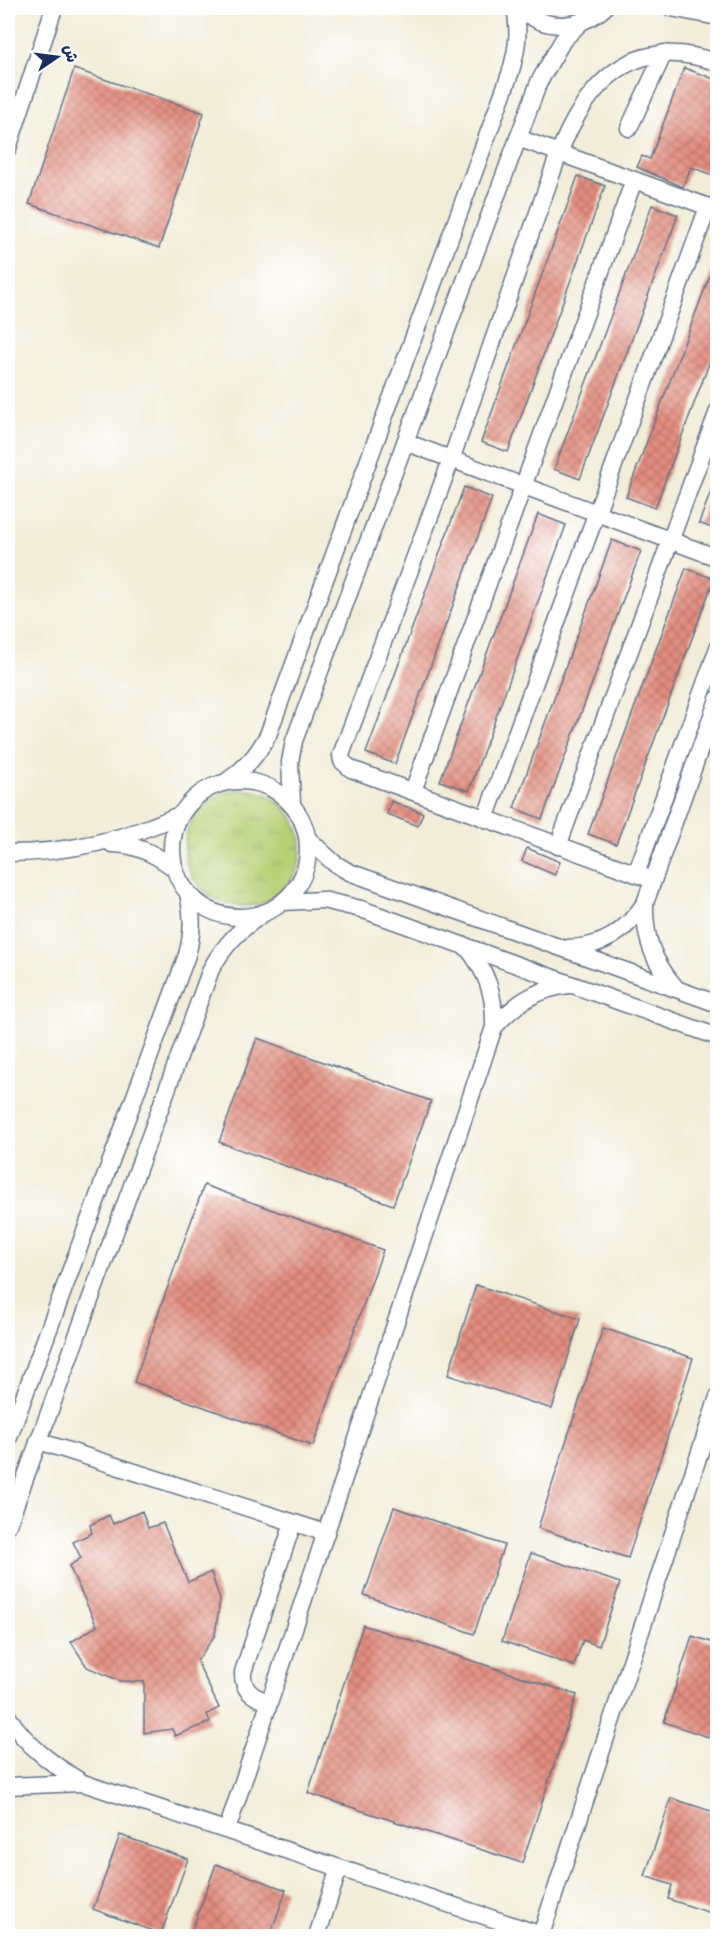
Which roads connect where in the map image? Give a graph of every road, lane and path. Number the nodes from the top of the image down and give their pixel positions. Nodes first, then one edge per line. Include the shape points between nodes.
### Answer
1 (54, 8) edge
2 (515, 8) edge
3 (520, 8) edge
4 (607, 8) edge
5 (671, 8) edge
6 (691, 9) edge
7 (717, 17) edge
8 (580, 23) junction
9 (664, 53) junction
10 (694, 54) junction
11 (717, 56) edge
12 (717, 63) edge
13 (629, 129) dead end
14 (518, 138) junction
15 (8, 148) edge
16 (559, 153) junction
17 (634, 180) junction
18 (713, 208) edge
19 (717, 411) edge
20 (405, 442) junction
21 (451, 460) junction
22 (523, 486) junction
23 (596, 513) junction
24 (670, 541) junction
25 (717, 558) edge
26 (717, 648) edge
27 (717, 699) edge
28 (227, 781) junction
29 (413, 791) junction
30 (292, 804) junction
31 (181, 814) junction
32 (485, 819) junction
33 (308, 839) junction
34 (99, 844) junction
35 (558, 846) junction
36 (8, 854) edge
37 (174, 868) junction
38 (636, 874) junction
39 (653, 880) junction
40 (188, 893) junction
41 (283, 903) junction
42 (645, 903) junction
43 (264, 914) junction
44 (466, 946) junction
45 (562, 949) junction
46 (572, 984) junction
47 (679, 991) junction
48 (717, 1004) edge
49 (494, 1028) junction
50 (717, 1037) edge
51 (717, 1397) edge
52 (8, 1440) edge
53 (38, 1441) junction
54 (293, 1523) junction
55 (8, 1525) edge
56 (326, 1533) junction
57 (269, 1702) junction
58 (8, 1717) edge
59 (84, 1783) junction
60 (8, 1786) edge
61 (227, 1830) junction
62 (339, 1868) junction
63 (317, 1936) edge
64 (543, 1936) edge

1 - 15 street
2 - 28 street via 517,50 510,74 272,723 258,753
3 - 8 street via 549,24
4 - 8 street
5 - 6 street
6 - 7 street
8 - 14 street via 549,60
9 - 10 street
9 - 13 street
9 - 16 street via 627,64 606,77 576,115
10 - 11 street
10 - 12 street
14 - 16 street
14 - 20 street
16 - 17 street
16 - 21 street
17 - 18 street
17 - 22 street
18 - 23 street
19 - 24 street
20 - 21 street
20 - 30 street via 294,741 290,762
21 - 22 street
21 - 29 street via 341,755 351,769
22 - 23 street
22 - 29 street
23 - 24 street
23 - 32 street
24 - 25 street
24 - 35 street
26 - 38 street
27 - 39 street
28 - 30 street via 262,784
28 - 31 street via 201,793
29 - 32 street
30 - 33 street via 303,820
31 - 34 street
31 - 37 street via 174,831
32 - 35 street
33 - 41 street via 304,874
33 - 45 street via 349,872
34 - 36 street
34 - 37 street via 139,848
35 - 38 street
37 - 40 street
38 - 39 street
39 - 42 street
40 - 43 street via 204,907 223,915 244,918
40 - 52 street via 193,924 187,955
41 - 43 street
41 - 44 street via 342,903
42 - 45 street via 631,924 611,939 587,948
42 - 47 street via 650,951 662,973
43 - 53 street via 230,940 211,969
44 - 46 street
44 - 49 street via 490,983 495,1005
45 - 47 street
46 - 49 street via 528,996
46 - 50 street
47 - 48 street
49 - 56 street
51 - 64 street
53 - 54 street
53 - 55 street
54 - 56 street
54 - 57 street via 243,1672 246,1689
56 - 57 street
57 - 61 street
58 - 59 street via 36,1750
59 - 60 street
59 - 61 street
61 - 62 street
62 - 63 street
62 - 64 street

